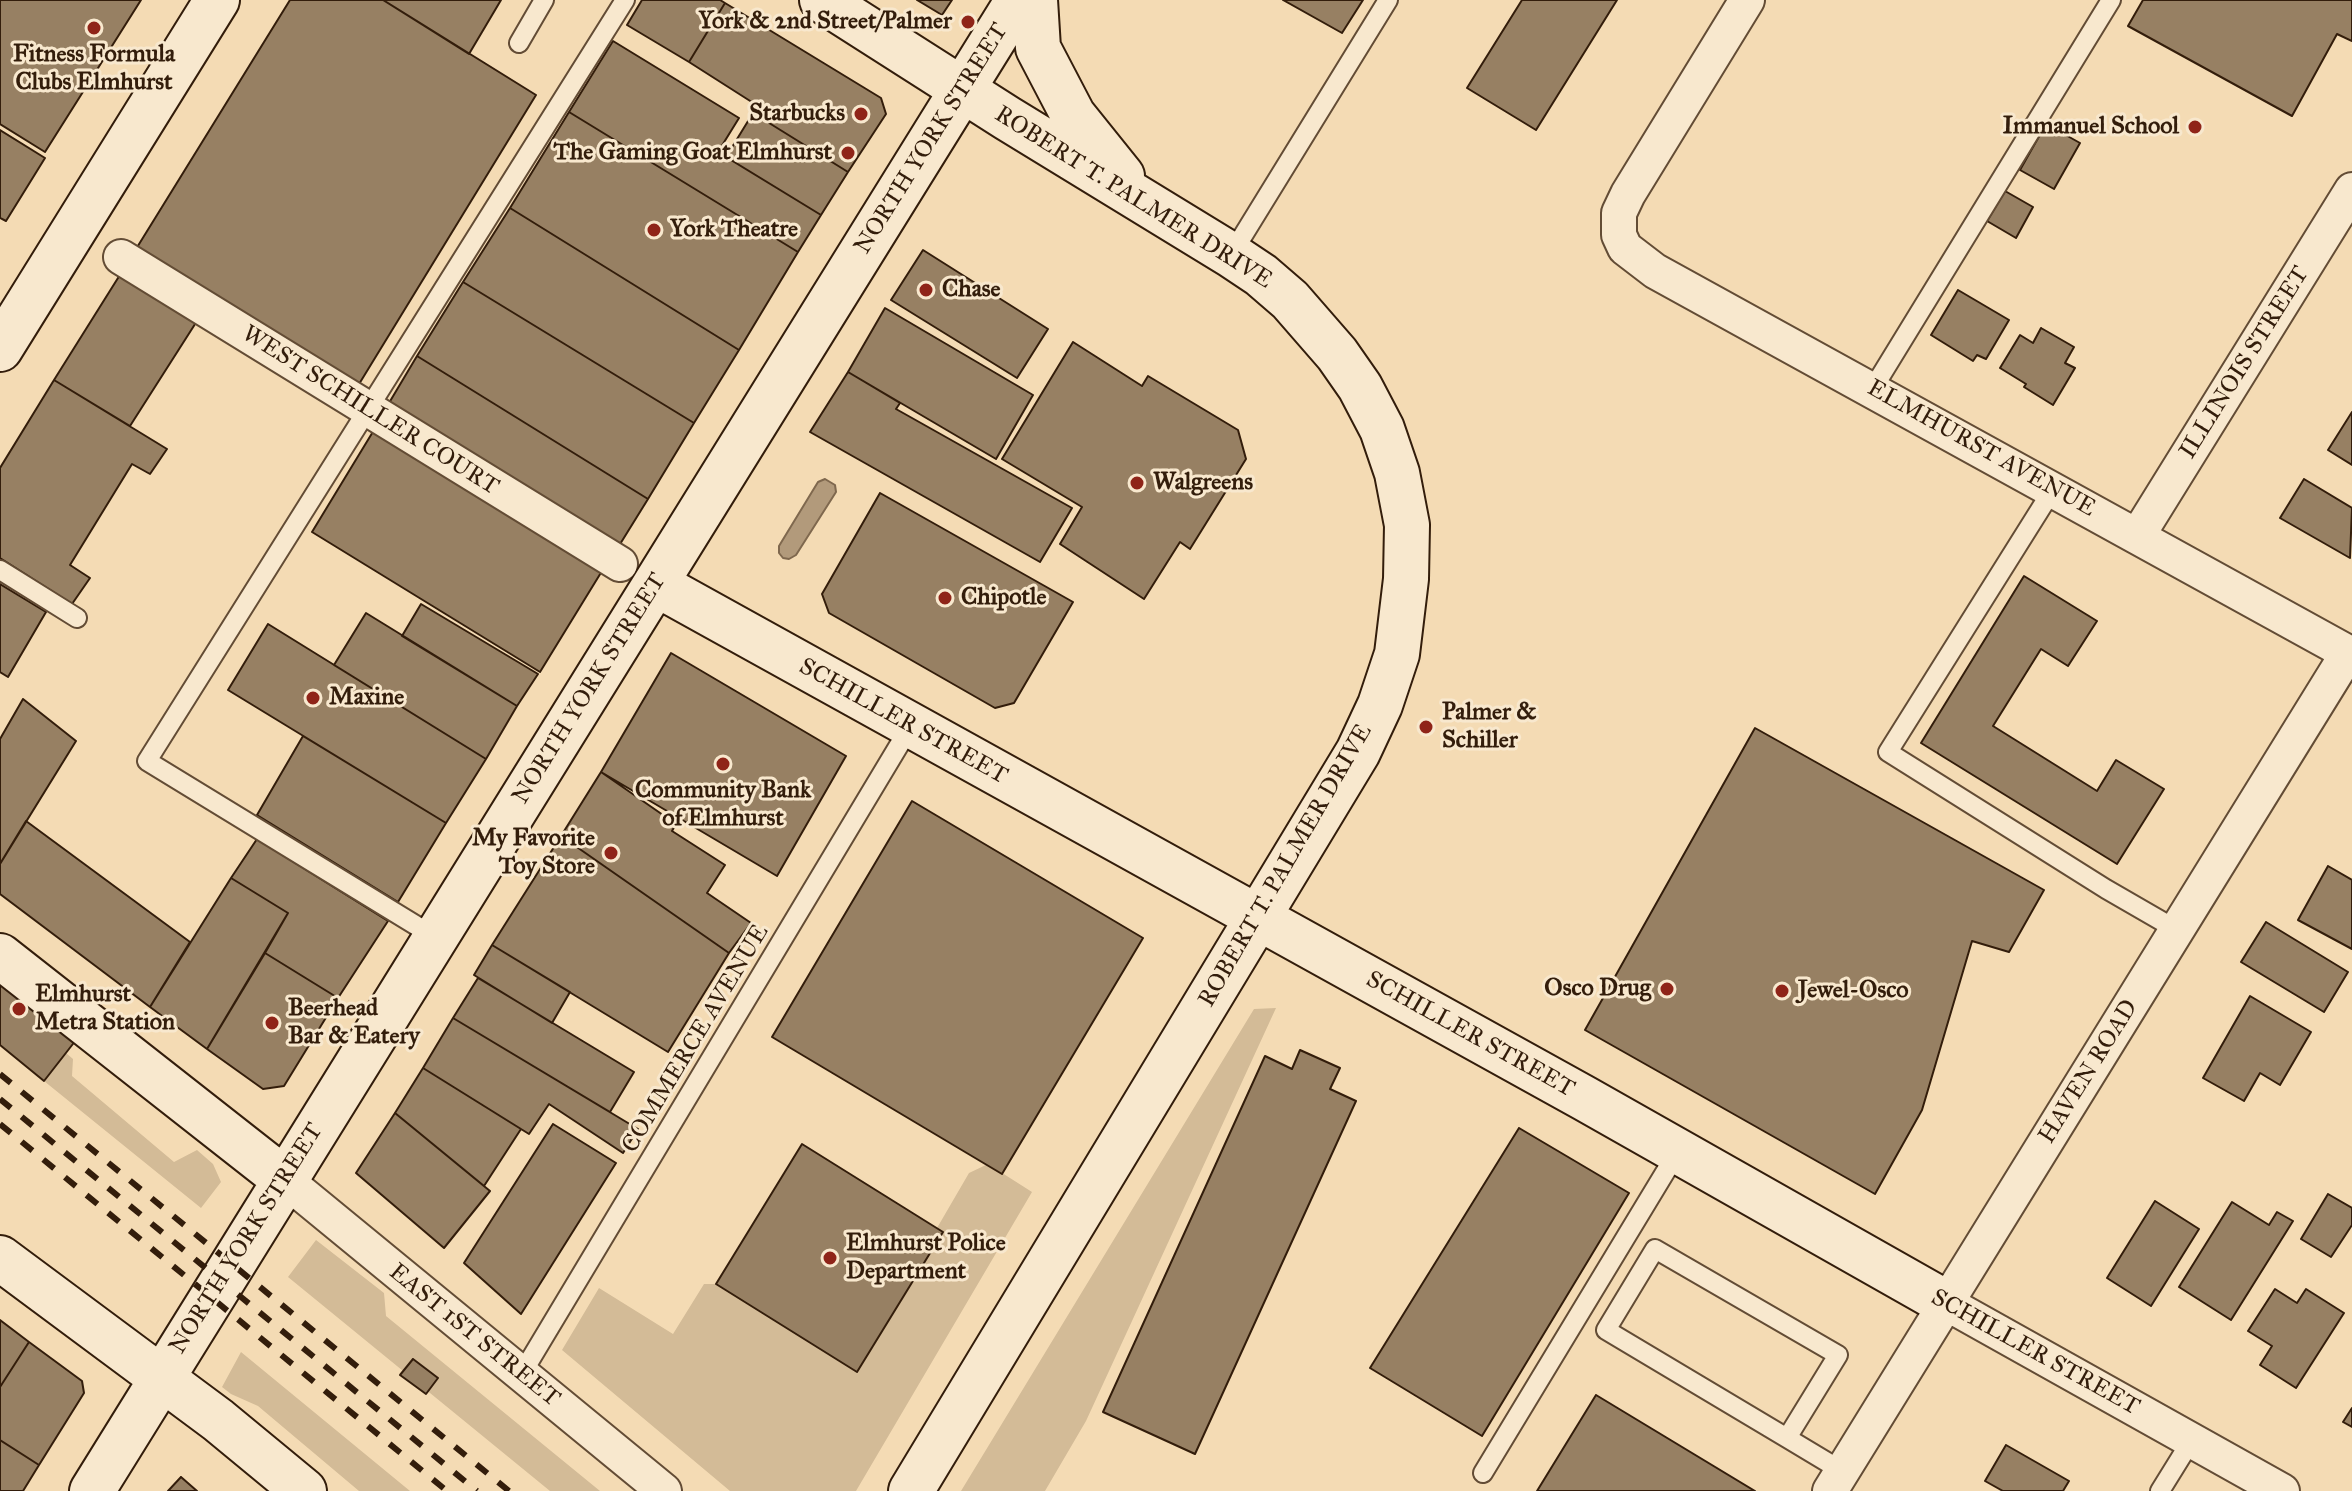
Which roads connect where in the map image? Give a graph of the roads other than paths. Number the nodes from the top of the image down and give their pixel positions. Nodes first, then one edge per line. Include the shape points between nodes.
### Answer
1 (217, 0) edge
2 (544, 0) edge
3 (625, 0) edge
4 (822, 0) edge
5 (1018, 0) edge
6 (1035, 0) edge
7 (1388, 0) edge
8 (1747, 0) edge
9 (2111, 0) edge
10 (519, 43) dead end
11 (962, 90) junction
12 (2352, 190) edge
13 (1141, 200) junction
14 (1231, 255) junction
15 (121, 257) dead end
16 (0, 349) edge
17 (1872, 390) junction
18 (368, 410) junction
19 (2053, 489) junction
20 (2138, 535) junction
21 (0, 570) edge
22 (638, 574) junction
23 (77, 618) dead end
24 (2350, 654) edge
25 (910, 727) junction
26 (1257, 917) junction
27 (2177, 930) junction
28 (435, 937) junction
29 (0, 956) edge
30 (1678, 1151) junction
31 (284, 1179) junction
32 (1629, 1234) junction
33 (1655, 1249) junction
34 (0, 1258) edge
35 (1946, 1303) junction
36 (521, 1375) junction
37 (160, 1378) junction
38 (1787, 1438) junction
39 (2191, 1441) junction
40 (1483, 1473) dead end
41 (1836, 1481) edge
42 (92, 1491) edge
43 (304, 1491) edge
44 (664, 1491) edge
45 (911, 1491) edge
46 (2160, 1491) edge
47 (2282, 1491) edge

1 - 16 street
2 - 10 lane
3 - 18 lane
4 - 11 street, ROBERT T. PALMER DRIVE
5 - 11 street, NORTH YORK STREET
6 - 13 street via 1038,48 1073,115
7 - 14 lane
8 - 17 street, ELMHURST AVENUE via 1628,194 1619,213 1619,235 1625,248 1655,271
9 - 17 lane
11 - 13 street, ROBERT T. PALMER DRIVE
11 - 22 street, NORTH YORK STREET
12 - 20 street, ILLINOIS STREET
13 - 14 street, ROBERT T. PALMER DRIVE
14 - 26 street, ROBERT T. PALMER DRIVE via 1290,300 1360,387 1397,473 1407,525 1402,628 1380,705 1358,752
15 - 18 street, WEST SCHILLER COURT
17 - 19 street, ELMHURST AVENUE
18 - 22 street, WEST SCHILLER COURT
18 - 28 lane via 147,761
19 - 20 street, ELMHURST AVENUE
19 - 27 lane via 1888,752
20 - 24 street, ELMHURST AVENUE
21 - 23 lane
22 - 25 street, SCHILLER STREET
22 - 28 street, NORTH YORK STREET
24 - 27 street, HAVEN ROAD
25 - 26 street, SCHILLER STREET
25 - 36 lane, COMMERCE AVENUE
26 - 30 street, SCHILLER STREET
26 - 45 street, ROBERT T. PALMER DRIVE
27 - 35 street, HAVEN ROAD
28 - 31 street, NORTH YORK STREET
29 - 31 street
30 - 32 lane
30 - 35 street, SCHILLER STREET
31 - 36 street, EAST 1ST STREET
31 - 37 street, NORTH YORK STREET
32 - 33 lane
32 - 40 lane
33 - 38 lane via 1606,1330
33 - 38 lane via 1838,1355
34 - 37 street
35 - 39 street, SCHILLER STREET
35 - 41 street, HAVEN ROAD
36 - 44 street, EAST 1ST STREET
37 - 42 street, NORTH YORK STREET
37 - 43 street
38 - 41 lane
39 - 46 lane
39 - 47 street, SCHILLER STREET

